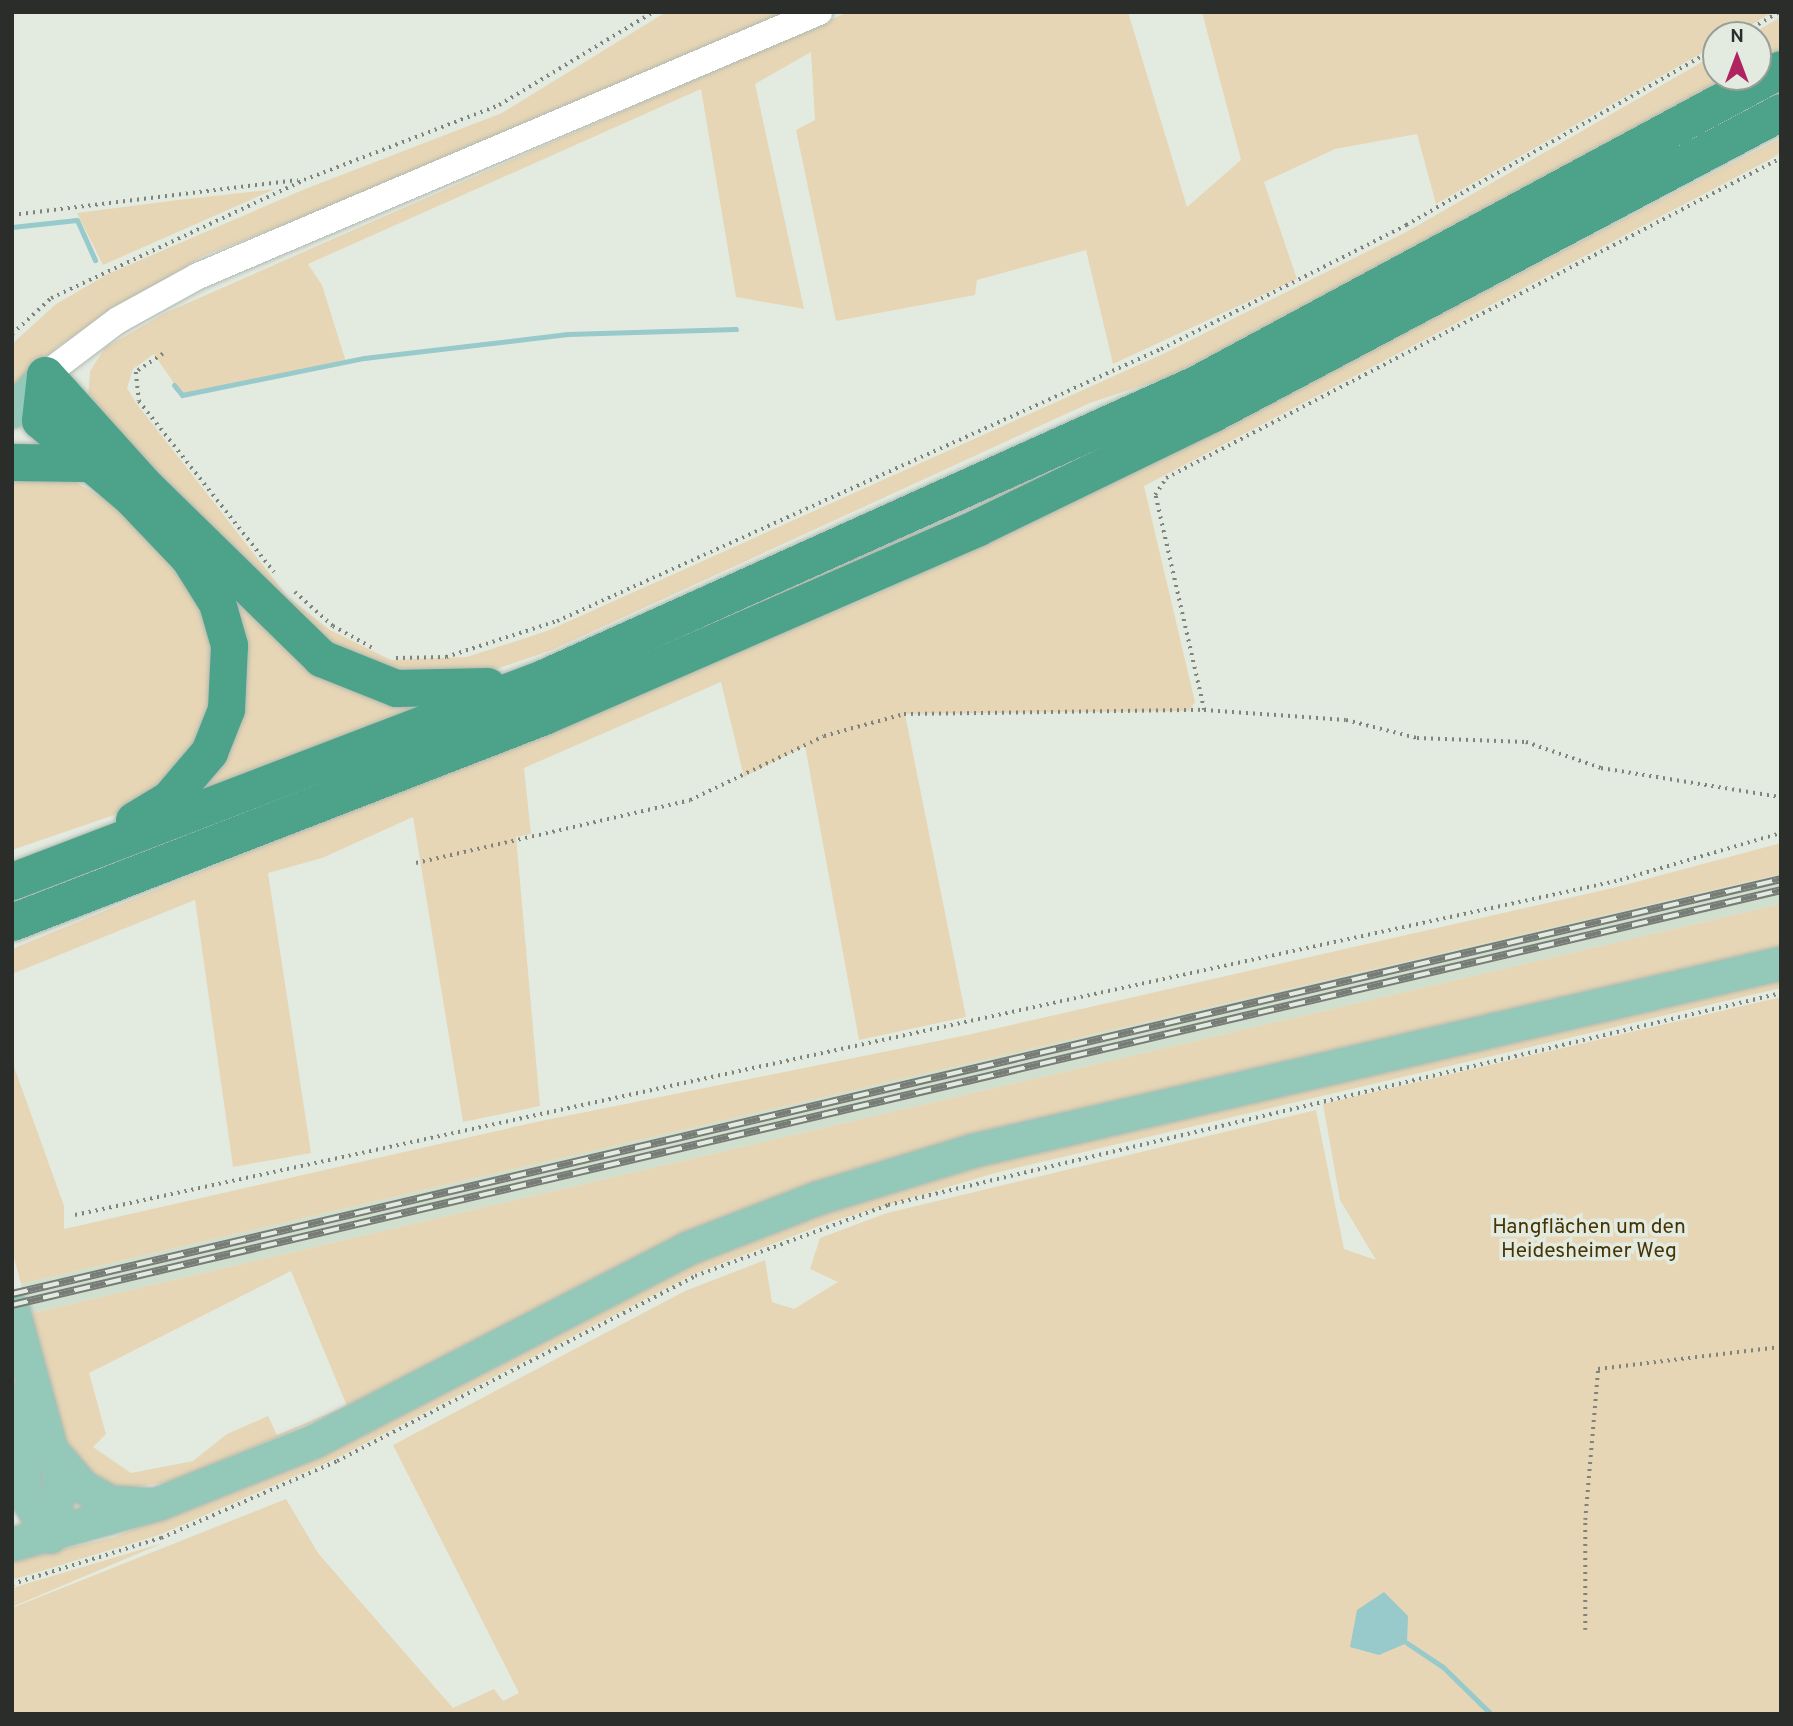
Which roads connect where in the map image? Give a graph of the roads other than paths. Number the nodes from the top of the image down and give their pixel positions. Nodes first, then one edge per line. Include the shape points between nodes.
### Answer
1 (819, 12) edge
2 (1781, 69) edge
3 (1781, 112) edge
4 (45, 375) junction
5 (12, 411) edge
6 (12, 462) edge
7 (86, 463) junction
8 (543, 678) junction
9 (71, 860) junction
10 (12, 881) edge
11 (12, 922) edge
12 (1781, 963) edge
13 (12, 1308) edge
14 (12, 1396) edge
15 (35, 1442) junction
16 (12, 1476) edge
17 (159, 1503) junction
18 (50, 1536) junction
19 (12, 1544) edge

1 - 4 street via 198,276 118,320
2 - 8 highway via 1196,384
3 - 11 highway via 1211,414 978,527 544,716
4 - 5 main road
4 - 7 highway via 40,420
4 - 8 highway via 146,487 321,658 373,682 421,691
6 - 7 highway
7 - 9 highway via 131,496 205,579 225,626 230,675 219,730 191,777 169,799
8 - 9 highway
9 - 10 highway
12 - 17 main road via 974,1150 817,1198 688,1248 314,1441
13 - 15 main road via 24,1347
14 - 15 main road
15 - 16 main road
15 - 17 main road via 83,1487 110,1502
15 - 18 main road via 26,1497
17 - 18 main road
18 - 19 main road

